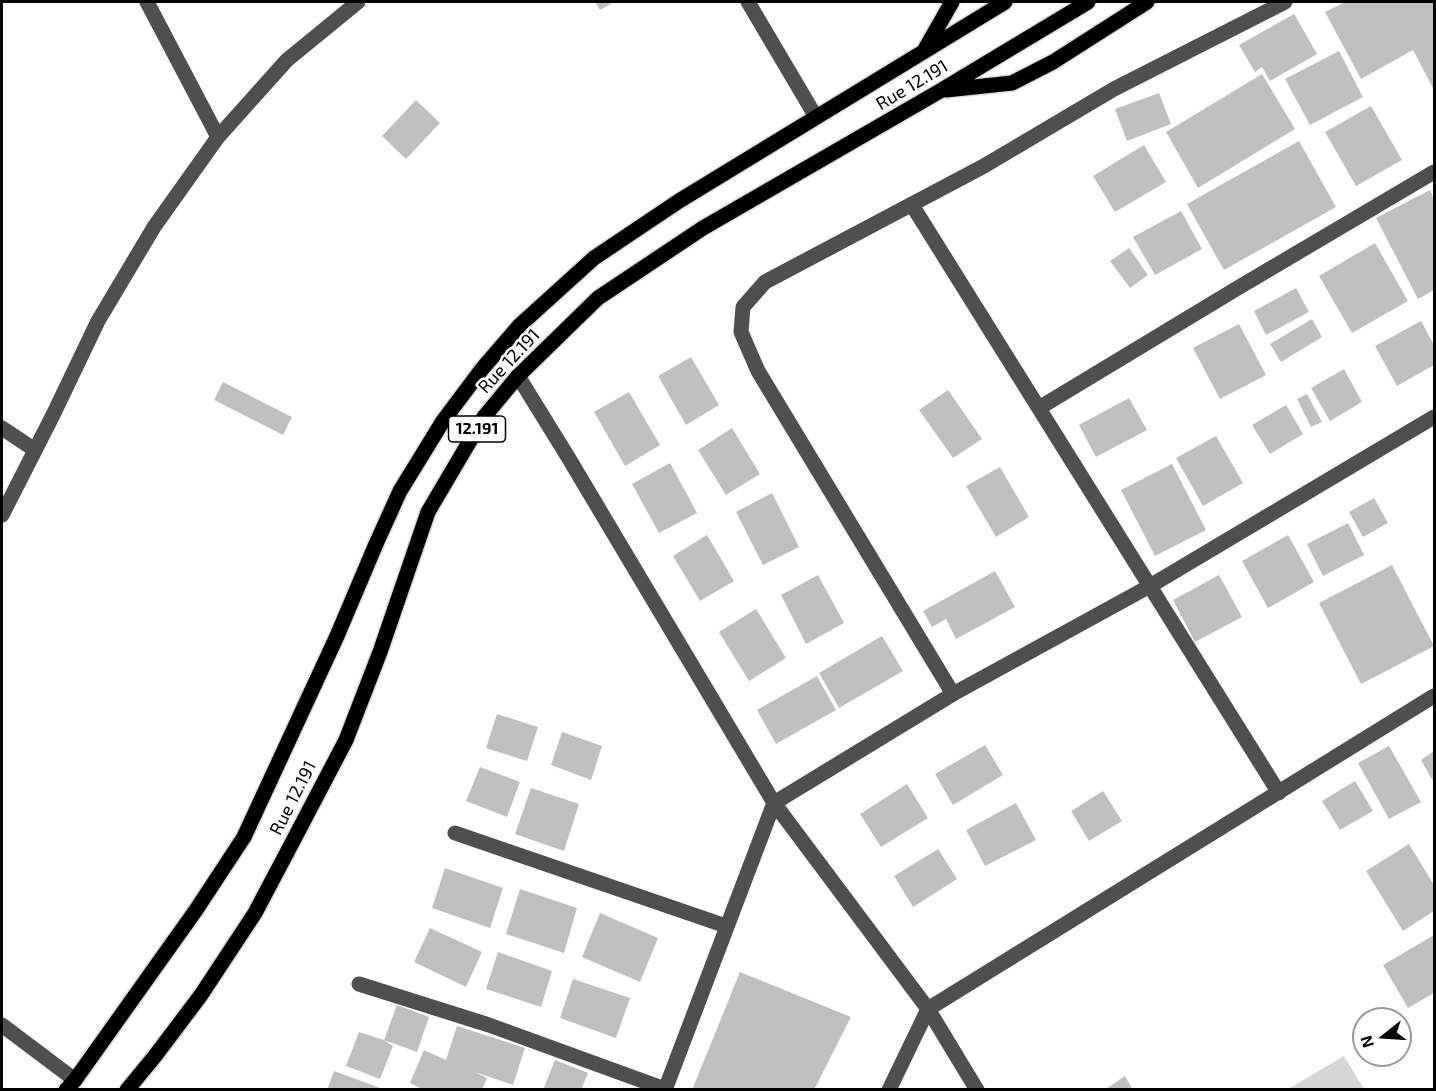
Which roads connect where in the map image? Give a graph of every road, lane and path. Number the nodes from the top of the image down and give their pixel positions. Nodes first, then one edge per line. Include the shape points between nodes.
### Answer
1 (147, 2) edge
2 (358, 2) edge
3 (748, 2) edge
4 (952, 2) edge
5 (1005, 2) edge
6 (1088, 2) edge
7 (1147, 2) edge
8 (1285, 2) edge
9 (922, 53) junction
10 (940, 91) junction
11 (816, 117) junction
12 (218, 137) junction
13 (1434, 172) edge
14 (912, 205) junction
15 (518, 376) junction
16 (1039, 408) junction
17 (1434, 417) edge
18 (2, 428) edge
19 (35, 450) junction
20 (2, 515) edge
21 (1150, 586) junction
22 (953, 694) junction
23 (1434, 696) edge
24 (1279, 793) junction
25 (774, 803) junction
26 (455, 832) dead end
27 (726, 926) junction
28 (359, 984) dead end
29 (928, 1009) junction
30 (2, 1025) edge
31 (70, 1085) edge
32 (127, 1089) edge
33 (665, 1089) edge
34 (889, 1089) edge
35 (977, 1089) edge

1 - 12 street
2 - 12 street via 287,60
3 - 11 street
4 - 9 main road
5 - 9 main road, Rue 12.191
6 - 10 main road, Rue 12.191 / 12.191
7 - 10 main road via 1053,62 1012,83
8 - 14 street via 1114,89
9 - 11 main road, Rue 12.191
10 - 15 main road, Rue 12.191 / 12.191 via 703,228 617,285 598,298
11 - 31 main road, Rue 12.191 via 594,258 520,325 476,378 443,421 400,491 338,636 244,837
12 - 19 street via 154,227 98,321
13 - 16 street
14 - 16 street
14 - 22 street via 765,282 743,307 741,332 758,371
15 - 25 street
15 - 32 main road, Rue 12.191 / 12.191 via 484,417 428,512 346,740 266,893 201,995
16 - 21 street
17 - 21 street
18 - 19 street
19 - 20 street
21 - 22 street
21 - 24 street
22 - 25 street
23 - 24 street
24 - 29 street
25 - 27 street
25 - 29 street
26 - 27 street
27 - 33 street
28 - 33 street via 489,1025
29 - 34 street
29 - 35 street
30 - 31 street

